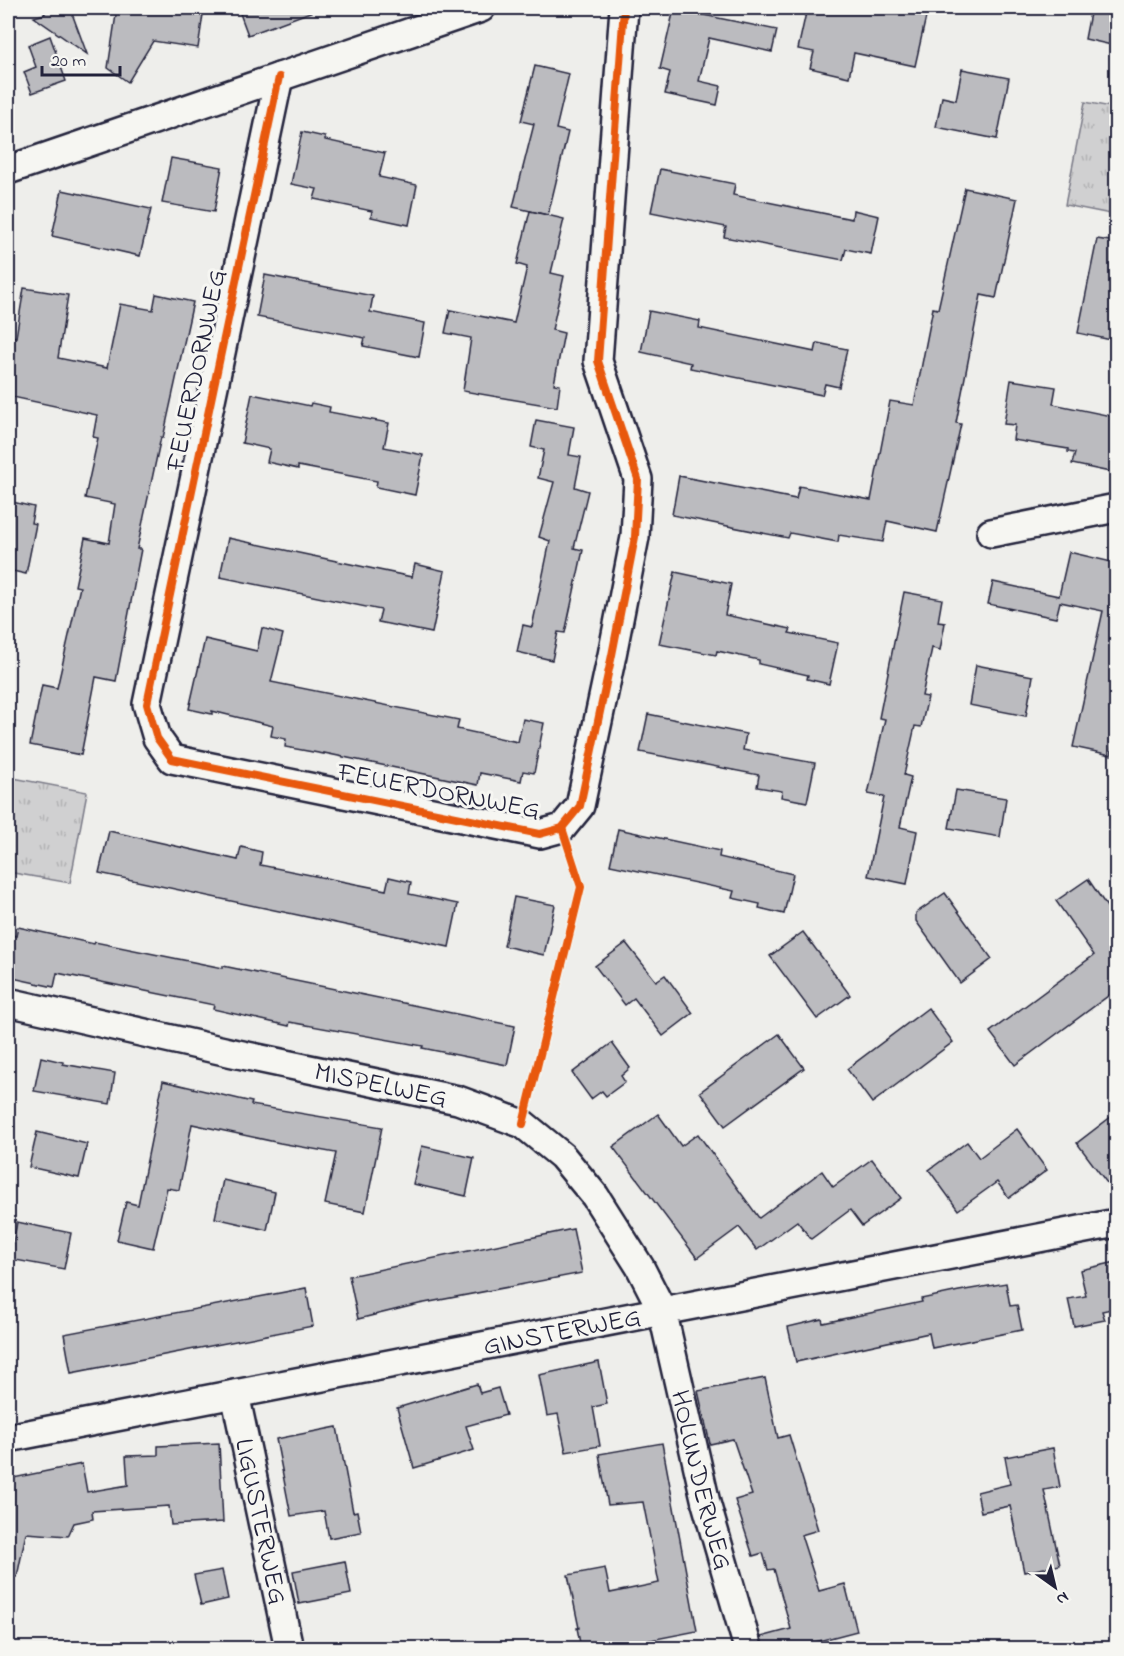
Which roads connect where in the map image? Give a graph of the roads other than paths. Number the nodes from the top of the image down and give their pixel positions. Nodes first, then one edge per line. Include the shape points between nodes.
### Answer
1 (481, 8) edge
2 (624, 8) edge
3 (279, 77) junction
4 (8, 170) edge
5 (1116, 508) edge
6 (991, 533) dead end
7 (8, 1002) edge
8 (1116, 1224) edge
9 (662, 1310) junction
10 (235, 1394) junction
11 (8, 1438) edge
12 (289, 1648) edge
13 (748, 1648) edge

1 - 3 street
2 - 3 street, FEUERDORNWEG via 598,362 638,479 635,537 580,806 562,828 540,834 172,759 157,738 147,704
3 - 4 street
5 - 6 street
7 - 9 street, MISPELWEG via 458,1100 523,1124 562,1156 595,1196
8 - 9 street, GINSTERWEG
9 - 10 street, GINSTERWEG
9 - 13 street, HOLUNDERWEG via 706,1503
10 - 11 street, GINSTERWEG
10 - 12 street, LIGUSTERWEG

